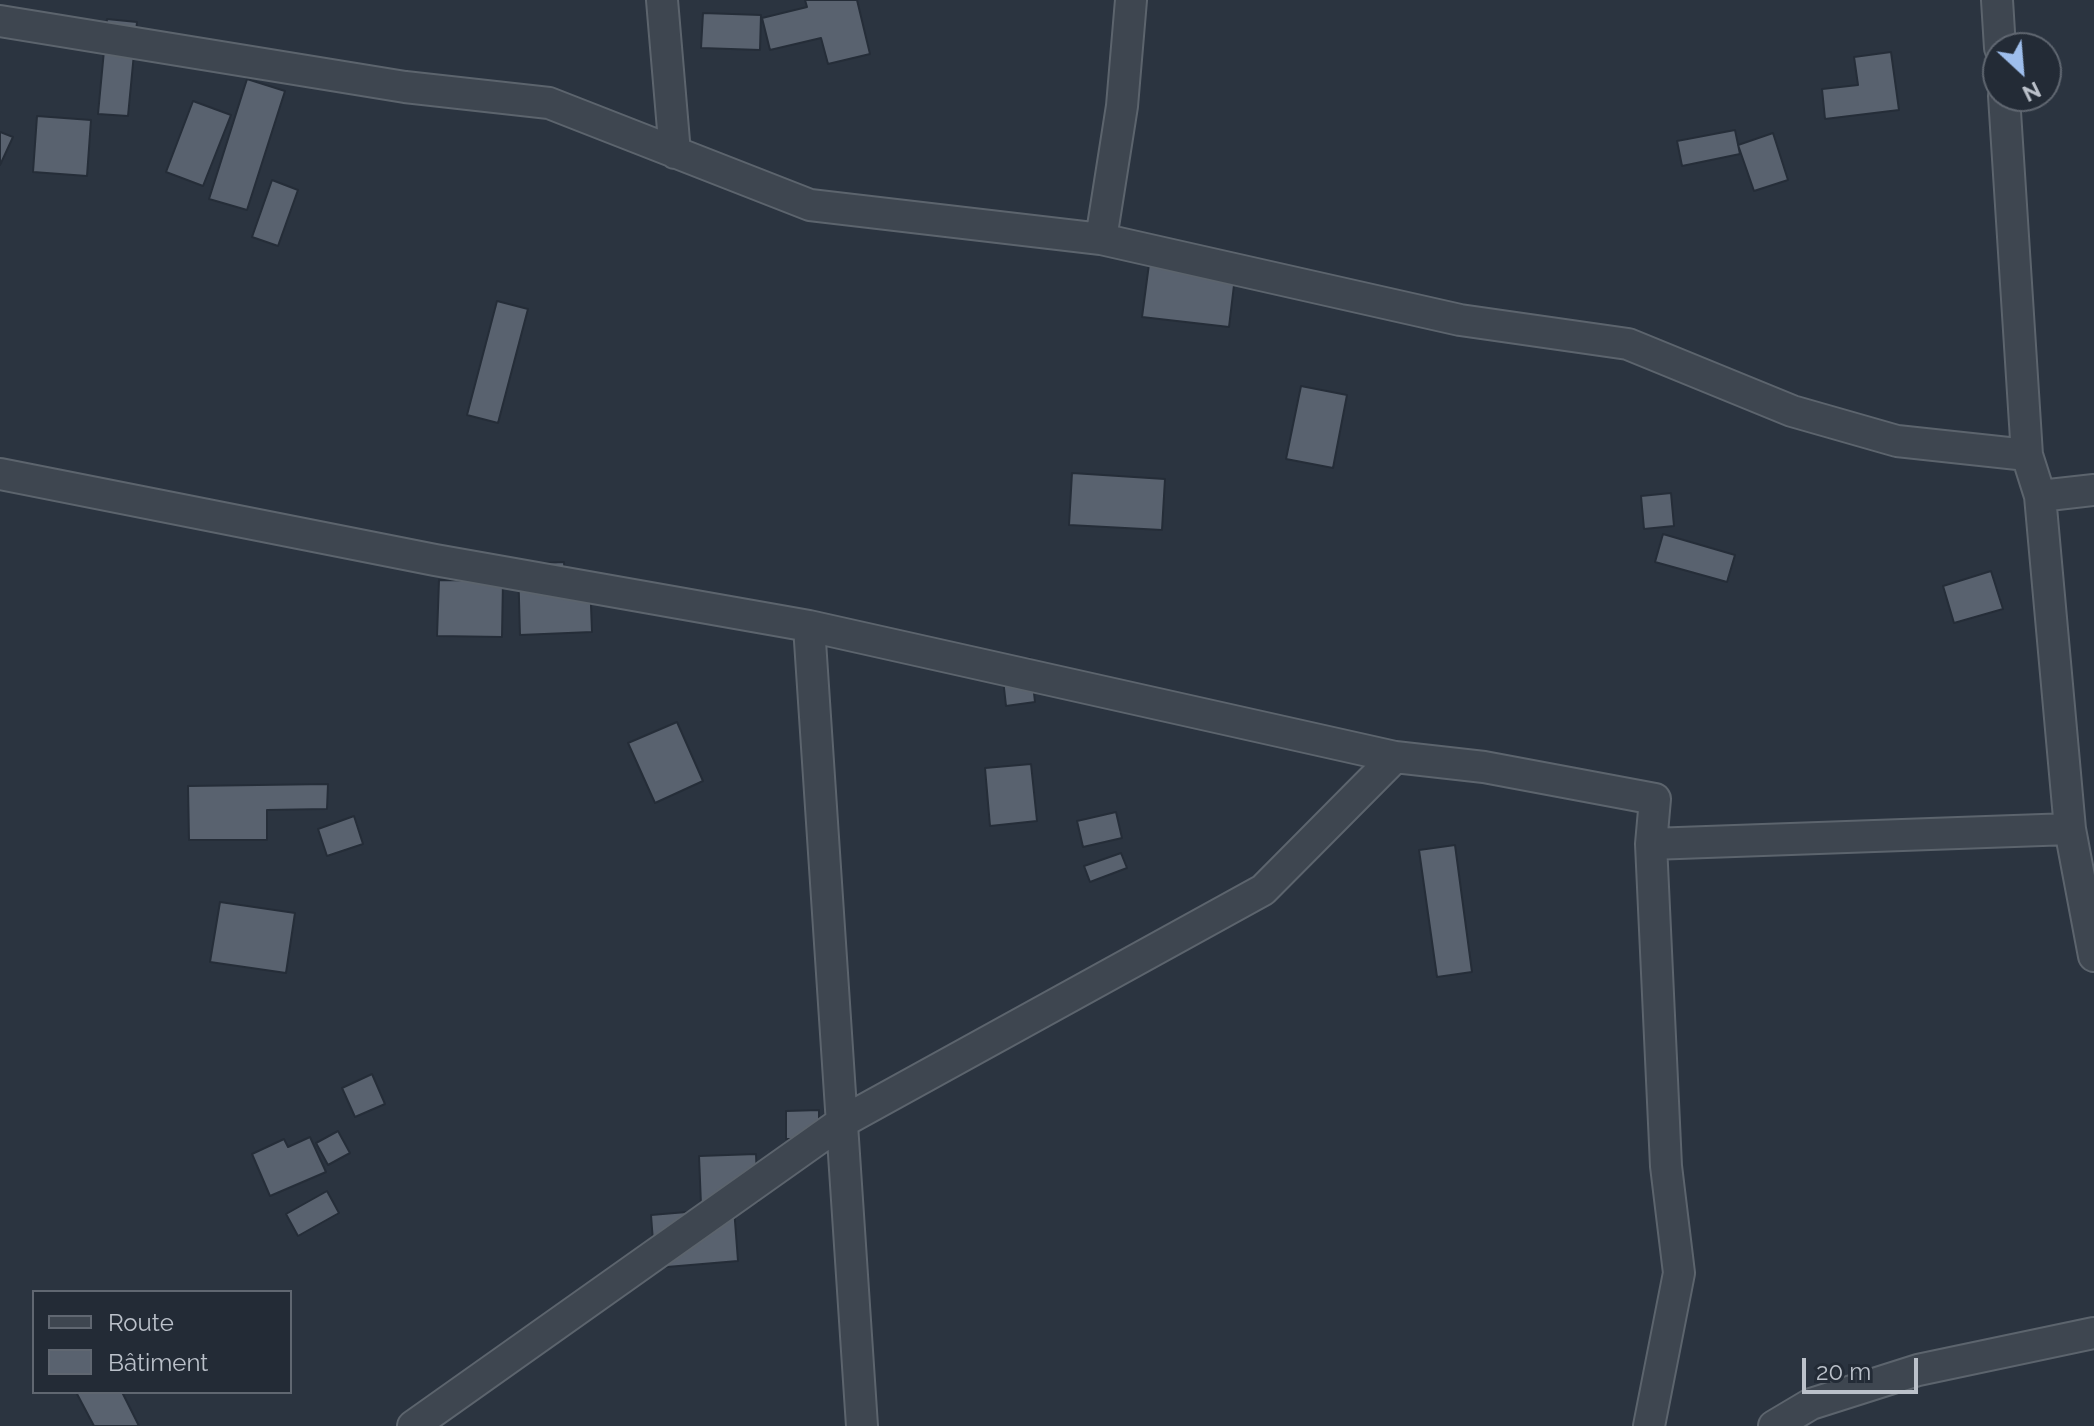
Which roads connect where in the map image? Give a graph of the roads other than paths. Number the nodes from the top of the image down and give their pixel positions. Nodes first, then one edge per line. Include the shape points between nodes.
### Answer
1 (662, 0) edge
2 (1131, 0) edge
3 (1997, 0) edge
4 (0, 21) edge
5 (1999, 32) edge
6 (2005, 112) edge
7 (675, 153) junction
8 (1101, 239) junction
9 (2027, 455) junction
10 (0, 474) edge
11 (2094, 490) edge
12 (2040, 496) junction
13 (809, 626) junction
14 (1395, 757) junction
15 (2070, 829) junction
16 (1651, 844) junction
17 (2094, 956) edge
18 (842, 1122) junction
19 (2094, 1333) edge
20 (413, 1426) edge
21 (862, 1426) edge
22 (1649, 1426) edge
23 (1774, 1426) edge

1 - 7 street
2 - 8 street via 1122,106
3 - 5 street
4 - 7 street via 405,87 549,103
6 - 9 street
7 - 8 street via 810,205
8 - 9 street via 1460,320 1628,344 1807,416 1897,441
9 - 12 street
10 - 13 street via 435,560
11 - 12 street
12 - 15 street
13 - 14 street
13 - 18 street
14 - 16 street via 1484,767 1655,799
14 - 18 street via 1263,890
15 - 16 street
15 - 17 street
16 - 22 street via 1666,1166 1679,1273
18 - 20 street
18 - 21 street
19 - 23 street via 1918,1370 1811,1404

